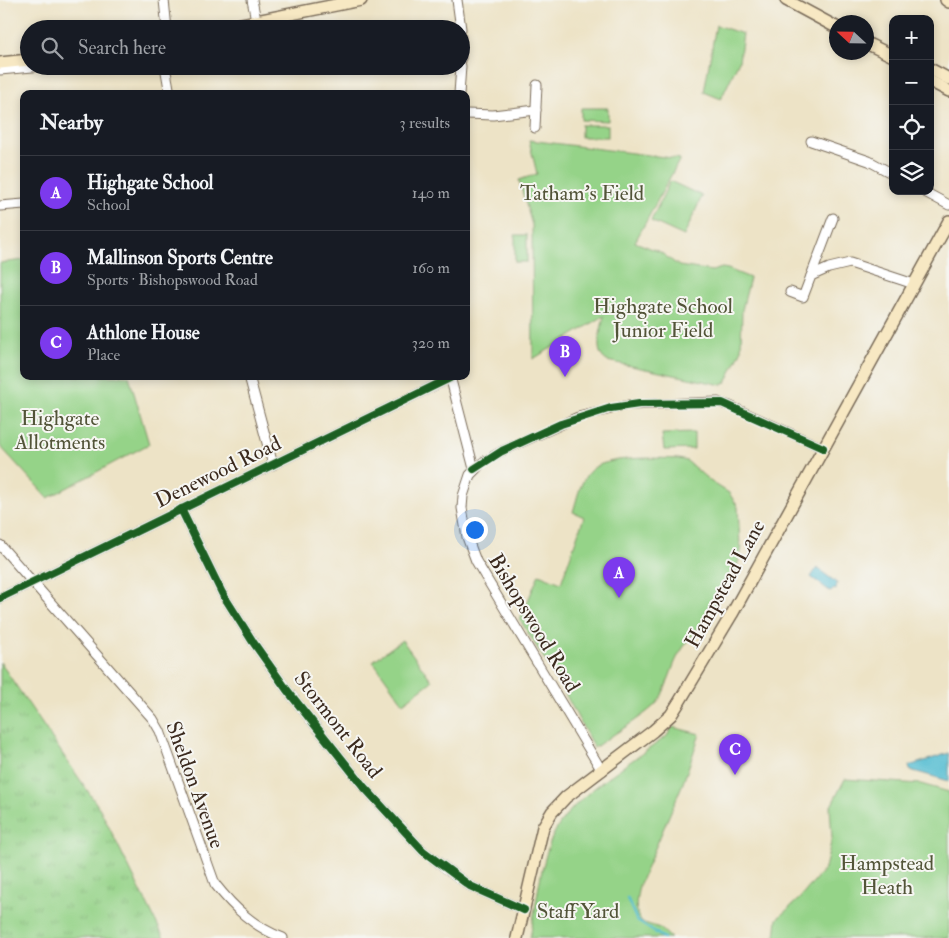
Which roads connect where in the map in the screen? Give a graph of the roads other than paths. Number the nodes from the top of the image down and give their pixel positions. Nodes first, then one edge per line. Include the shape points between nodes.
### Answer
1 (164, 0) edge
2 (252, 0) edge
3 (361, 0) edge
4 (457, 0) edge
5 (787, 0) edge
6 (166, 20) edge
7 (256, 20) joint
8 (460, 20) edge
9 (829, 23) edge
10 (874, 47) edge
11 (889, 54) edge
12 (20, 61) edge
13 (0, 62) edge
14 (20, 68) edge
15 (0, 70) edge
16 (934, 71) edge
17 (167, 75) edge
18 (460, 75) edge
19 (949, 79) edge
20 (934, 83) edge
21 (537, 86) dead end
22 (169, 90) edge
23 (459, 90) edge
24 (949, 91) edge
25 (536, 110) junction
26 (470, 114) edge
27 (535, 128) dead end
28 (811, 141) dead end
29 (889, 172) edge
30 (930, 195) edge
31 (20, 204) edge
32 (0, 206) edge
33 (949, 206) edge
34 (833, 218) dead end
35 (949, 221) edge
36 (811, 276) junction
37 (914, 284) junction
38 (790, 292) dead end
39 (250, 380) edge
40 (444, 380) edge
41 (451, 380) edge
42 (823, 448) junction
43 (273, 465) junction
44 (474, 469) junction
45 (181, 509) junction
46 (0, 545) edge
47 (33, 582) junction
48 (0, 598) edge
49 (602, 771) junction
50 (524, 910) junction
51 (283, 938) edge
52 (517, 938) edge

1 - 6 street
2 - 7 street
3 - 7 main road
4 - 8 street
5 - 9 main road
10 - 11 main road
12 - 13 main road
14 - 15 street
16 - 19 main road
17 - 22 street
18 - 23 street
20 - 24 main road
21 - 25 street
25 - 26 street
25 - 27 street
28 - 29 street via 869,161
30 - 33 street
31 - 32 street
34 - 36 street
35 - 37 main road, Hampstead Lane
36 - 37 street via 850,263
36 - 38 street via 803,297
37 - 42 main road, Hampstead Lane
39 - 43 street
40 - 43 street, Denewood Road
41 - 44 street
42 - 44 street via 722,403 639,404 578,417 502,451
42 - 49 main road, Hampstead Lane via 732,614 671,715
43 - 45 street, Denewood Road
44 - 49 street, Bishopswood Road via 466,484 462,508 476,561
45 - 47 street, Denewood Road
45 - 50 street, Stormont Road via 222,593 253,642 364,787 423,850 470,886
46 - 47 street, Sheldon Avenue
47 - 48 street, Denewood Road
47 - 51 street, Sheldon Avenue via 153,719 215,884 252,922
49 - 50 main road, Hampstead Lane via 566,797 543,827
50 - 52 main road, Hampstead Lane

